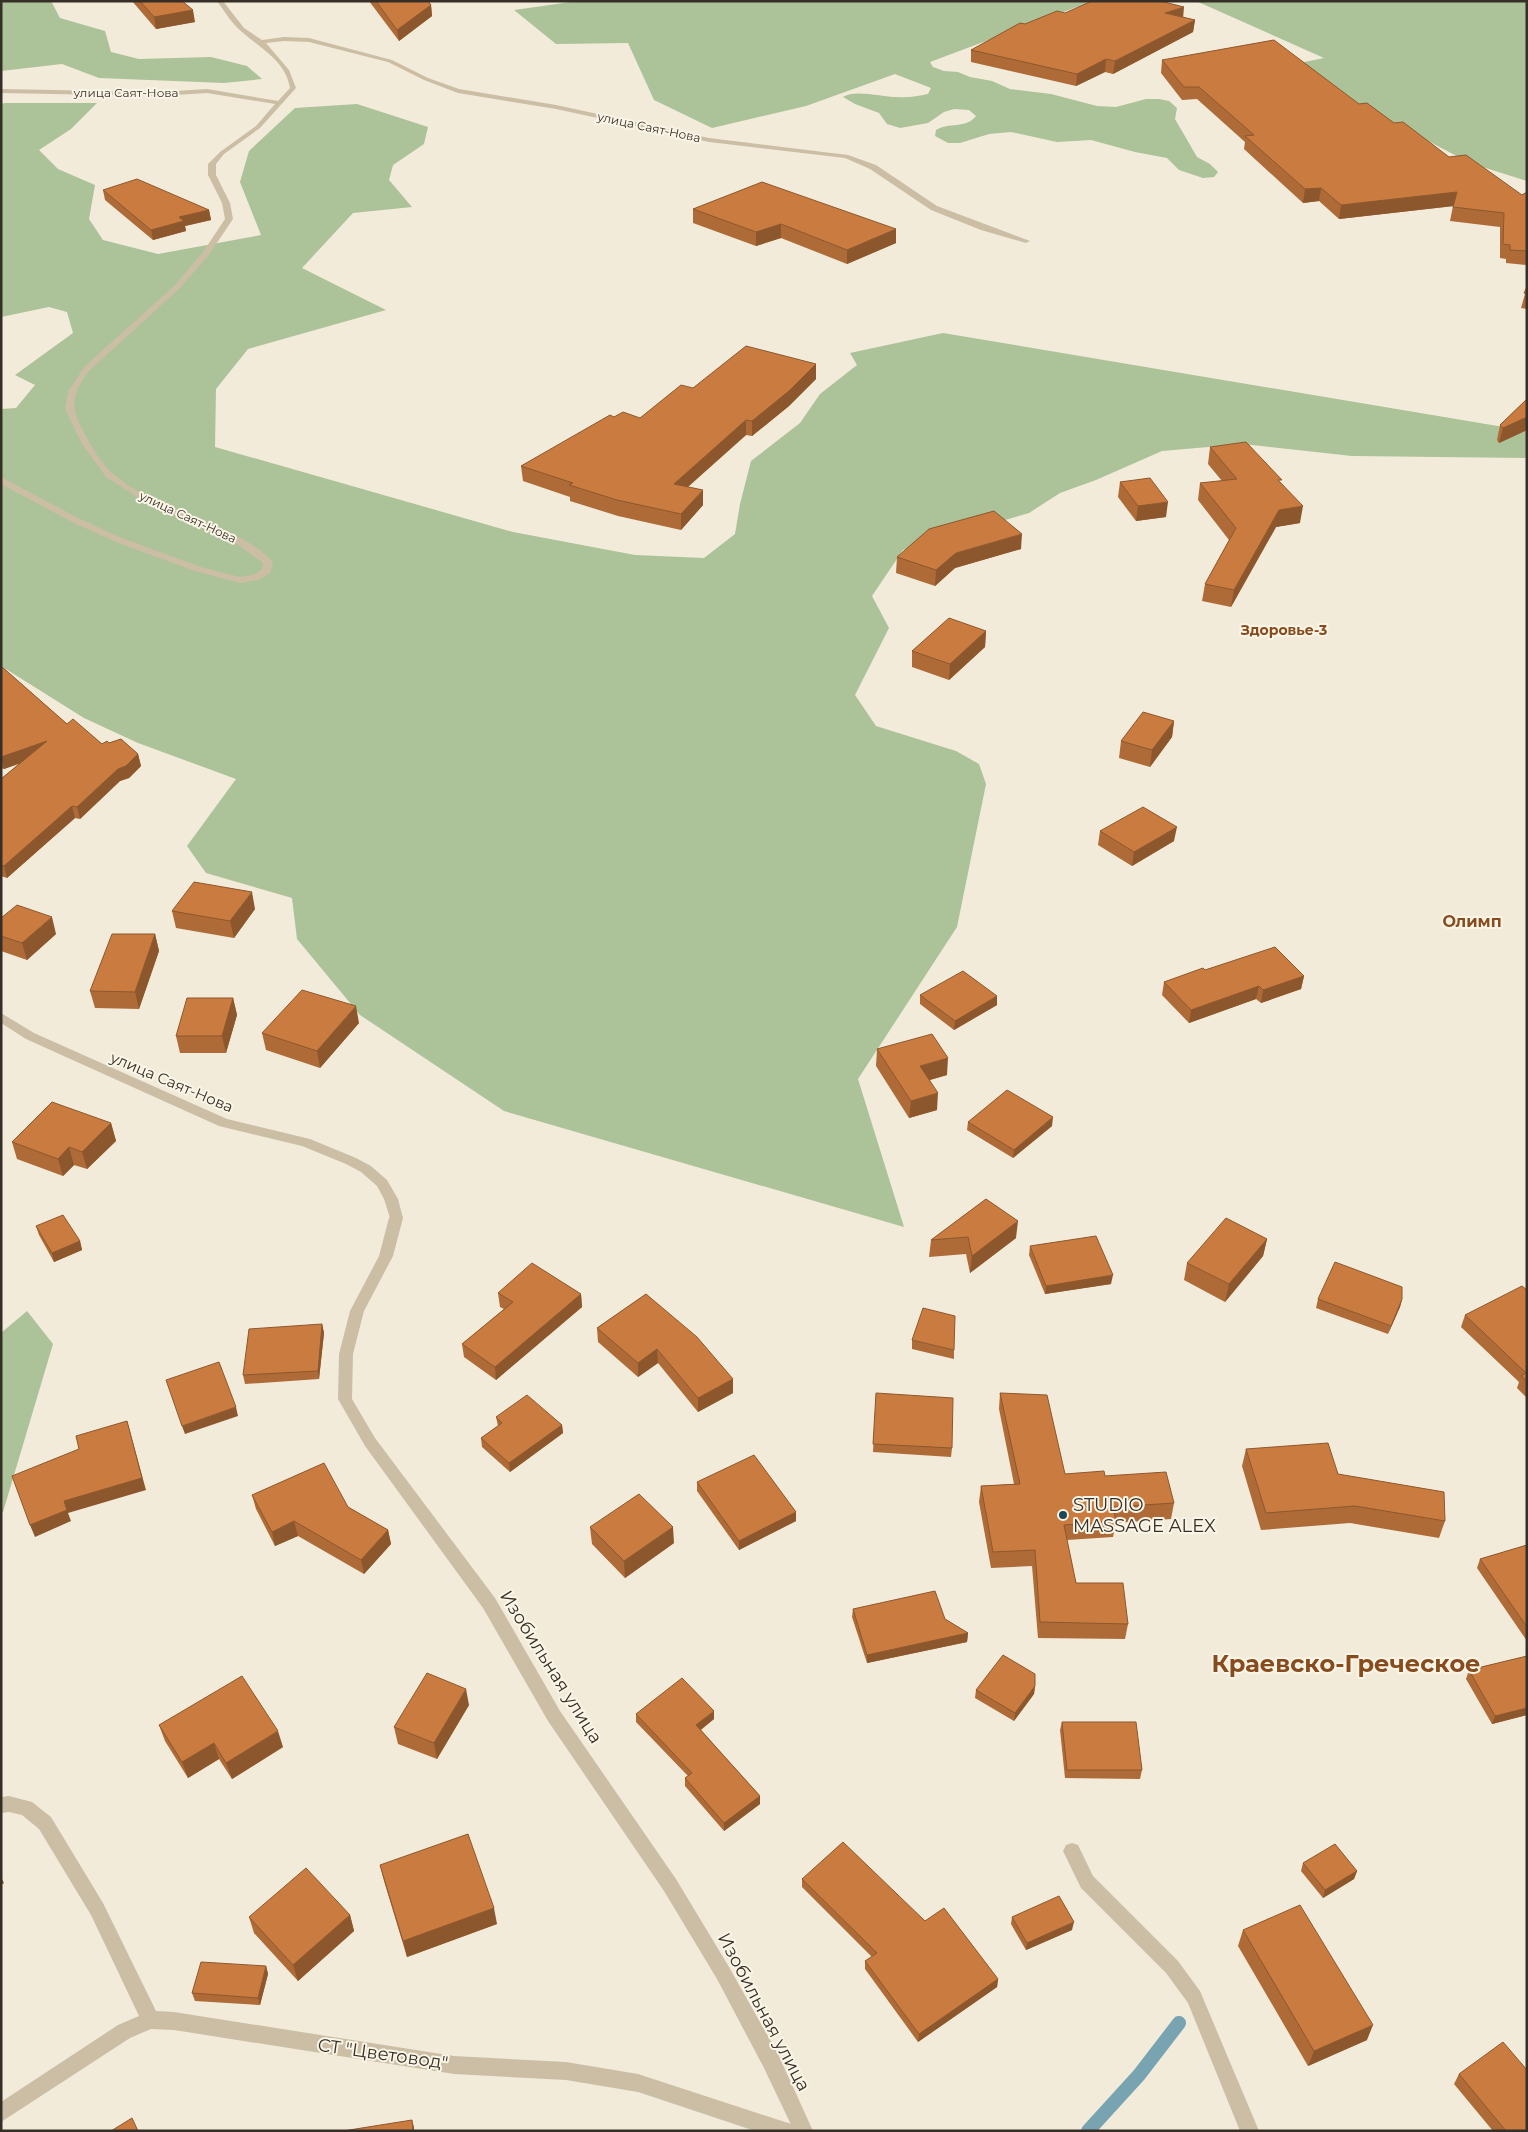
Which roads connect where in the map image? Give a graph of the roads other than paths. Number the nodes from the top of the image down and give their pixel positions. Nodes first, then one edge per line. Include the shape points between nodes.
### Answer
1 (220, 1) edge
2 (261, 42) junction
3 (1, 91) edge
4 (280, 103) junction
5 (1026, 241) dead end
6 (1, 480) edge
7 (1, 1017) edge
8 (396, 1218) joint
9 (1, 1805) edge
10 (1072, 1851) dead end
11 (151, 2020) junction
12 (1, 2113) edge
13 (785, 2131) edge
14 (804, 2131) edge
15 (1250, 2131) edge

1 - 2 street, улица Саят-Нова via 245,32
2 - 4 street, улица Саят-Нова via 293,81 293,88
2 - 5 street, улица Саят-Нова via 308,40 390,61 458,91 565,109 709,140 846,156 873,167 934,208
3 - 4 street, улица Саят-Нова via 160,94 207,91
4 - 6 street, улица Саят-Нова via 258,127 212,164 212,175 230,219 220,234 204,257 158,307 79,378 71,393 69,409 76,428 109,474 145,499 255,549 268,562 267,571 255,578 240,580 198,569 119,540
7 - 8 street, улица Саят-Нова via 30,1036 224,1123 305,1142 351,1161 382,1183
8 - 14 street, Изобильная улица via 386,1256 357,1311 346,1354 344,1399 370,1442 488,1603 554,1716 670,1885 771,2061
9 - 11 street via 26,1808 45,1823 97,1909
10 - 15 street via 1087,1882 1172,1967 1194,1997
11 - 12 street, СТ "Цветовод" via 124,2031
11 - 13 street, СТ "Цветовод" via 454,2064 566,2072 638,2084

